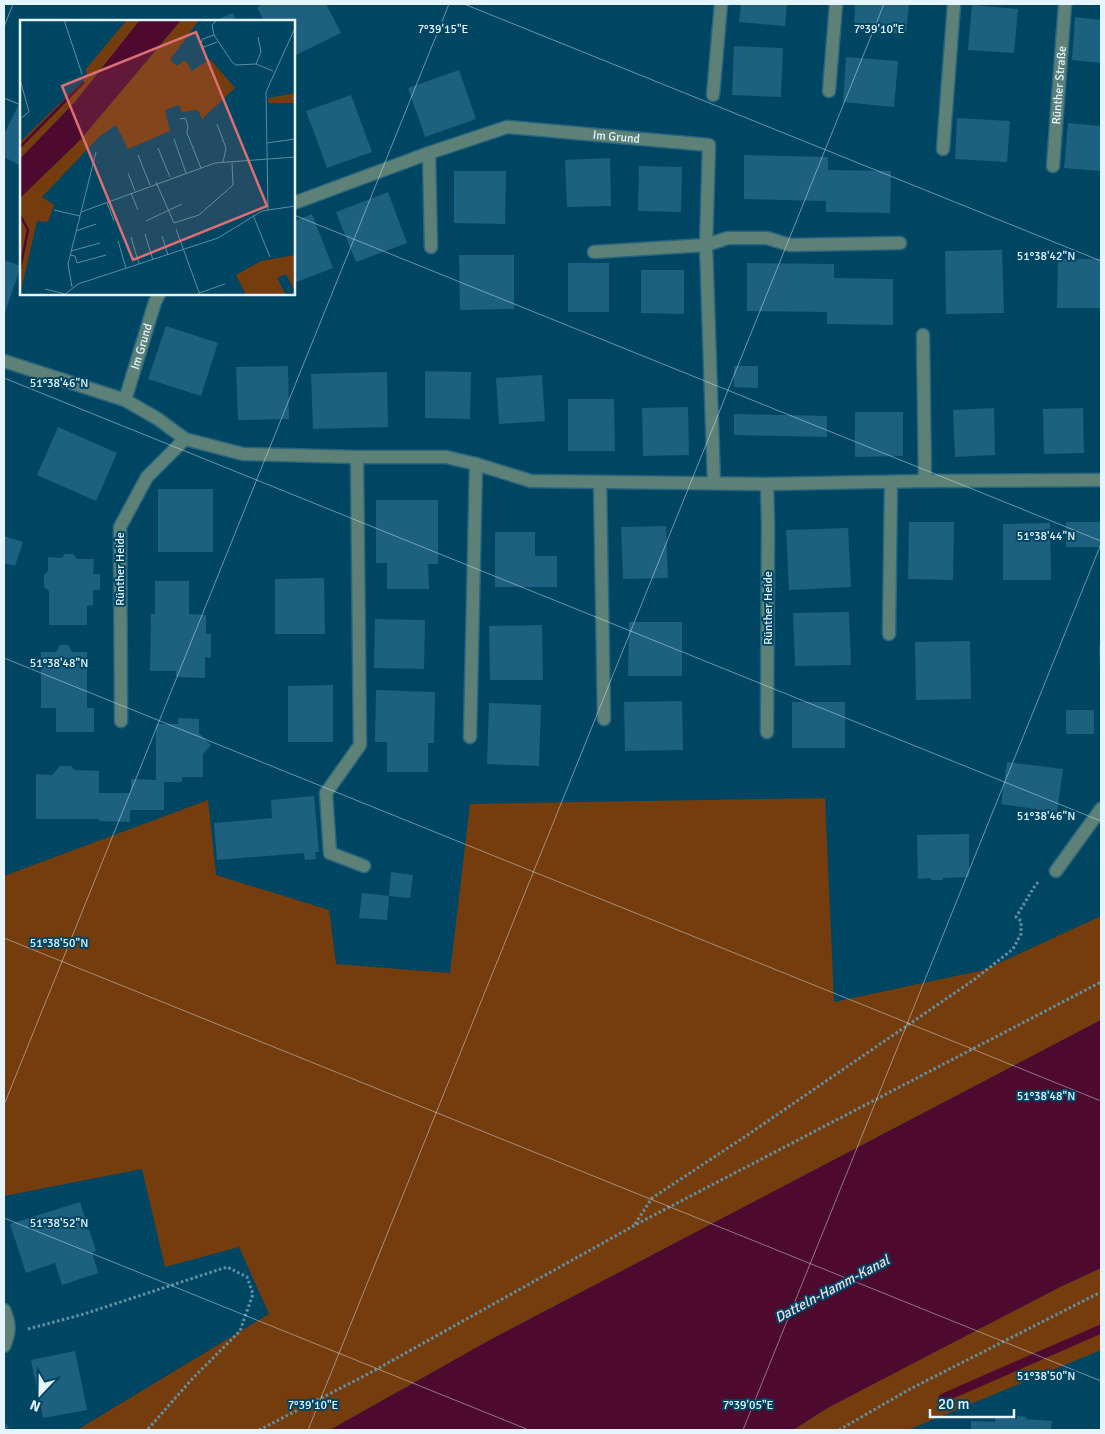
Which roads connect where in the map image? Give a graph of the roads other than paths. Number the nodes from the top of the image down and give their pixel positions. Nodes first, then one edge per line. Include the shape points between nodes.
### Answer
1 (721, 4) edge
2 (836, 4) edge
3 (954, 4) edge
4 (1065, 4) edge
5 (828, 91) dead end
6 (713, 95) dead end
7 (943, 149) dead end
8 (428, 153) junction
9 (1053, 166) dead end
10 (295, 204) edge
11 (900, 243) dead end
12 (706, 245) junction
13 (431, 248) dead end
14 (594, 252) dead end
15 (158, 295) edge
16 (922, 335) dead end
17 (4, 361) edge
18 (125, 400) junction
19 (185, 439) junction
20 (357, 457) junction
21 (476, 464) junction
22 (1101, 480) edge
23 (925, 481) junction
24 (600, 482) junction
25 (891, 482) junction
26 (714, 483) junction
27 (766, 484) junction
28 (889, 634) dead end
29 (604, 719) dead end
30 (121, 721) dead end
31 (767, 732) dead end
32 (470, 737) dead end
33 (1101, 809) edge
34 (364, 866) dead end
35 (1056, 871) road end
36 (4, 1310) edge
37 (4, 1346) edge

1 - 6 street
2 - 5 street
3 - 7 street
4 - 9 street, Rünther Straße
8 - 10 street, Im Grund
8 - 12 street, Im Grund via 507,127 708,146
8 - 13 street
11 - 12 street via 790,245 767,238 728,238
12 - 14 street
12 - 26 street, Im Grund
15 - 18 street, Im Grund
16 - 23 street
17 - 18 street
18 - 19 street
19 - 20 street via 243,454
19 - 30 street, Rünther Heide via 147,477 120,527
20 - 21 street via 446,457
20 - 34 street via 360,746 326,793 330,854
21 - 24 street via 531,481
21 - 32 street
22 - 23 street
23 - 25 street
24 - 26 street
24 - 29 street
25 - 27 street
25 - 28 street
26 - 27 street
27 - 31 street, Rünther Heide
33 - 35 street
36 - 37 street via 9,1322

